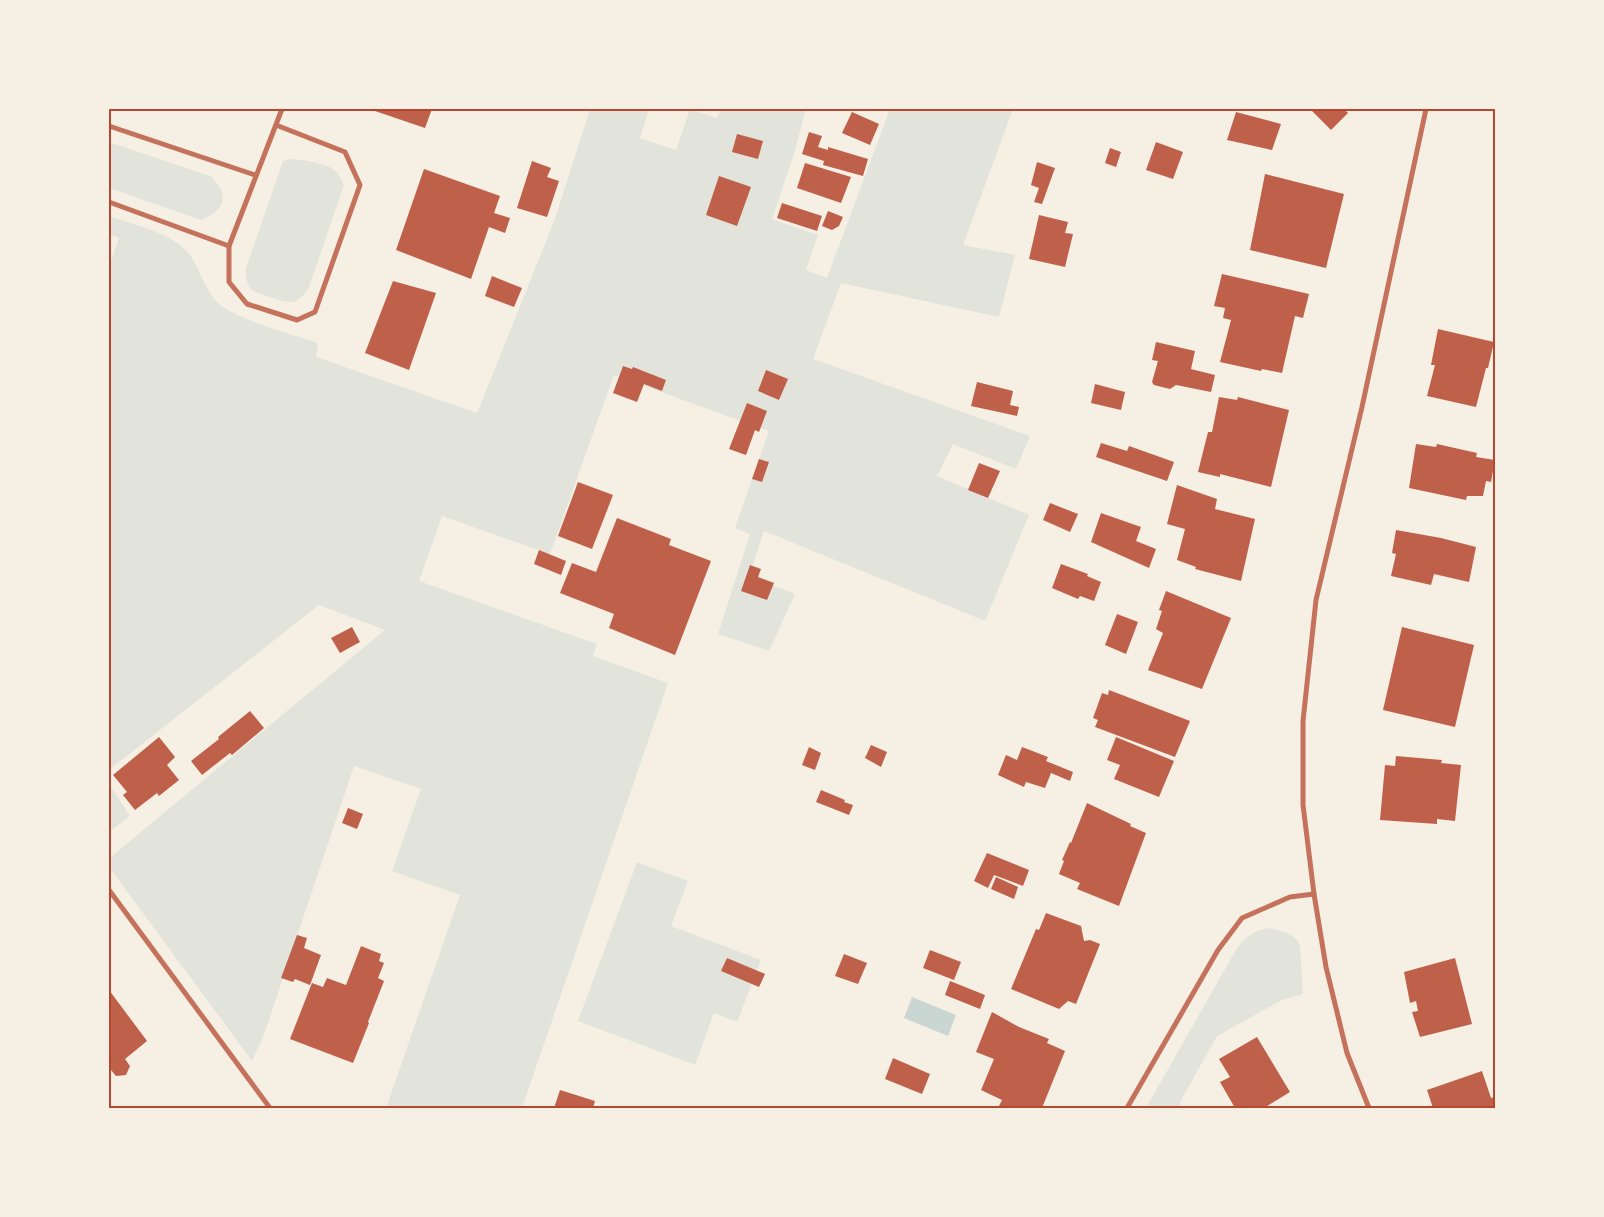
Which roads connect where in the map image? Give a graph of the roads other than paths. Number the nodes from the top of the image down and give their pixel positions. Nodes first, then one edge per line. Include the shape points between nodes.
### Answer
1 (282, 109) edge
2 (1426, 109) edge
3 (109, 126) edge
4 (276, 126) junction
5 (255, 175) junction
6 (109, 202) edge
7 (229, 246) junction
8 (109, 890) edge
9 (1314, 894) junction
10 (270, 1108) edge
11 (1127, 1108) edge
12 (1369, 1108) edge

1 - 4 street
2 - 9 street via 1362,407 1316,600 1303,721 1302,805
3 - 5 street
4 - 5 street
4 - 7 street via 345,152 360,185 315,312 297,320 247,304 229,282
5 - 7 street
6 - 7 street
8 - 10 street
9 - 11 street via 1290,897 1242,918 1218,950
9 - 12 street via 1326,967 1347,1053

